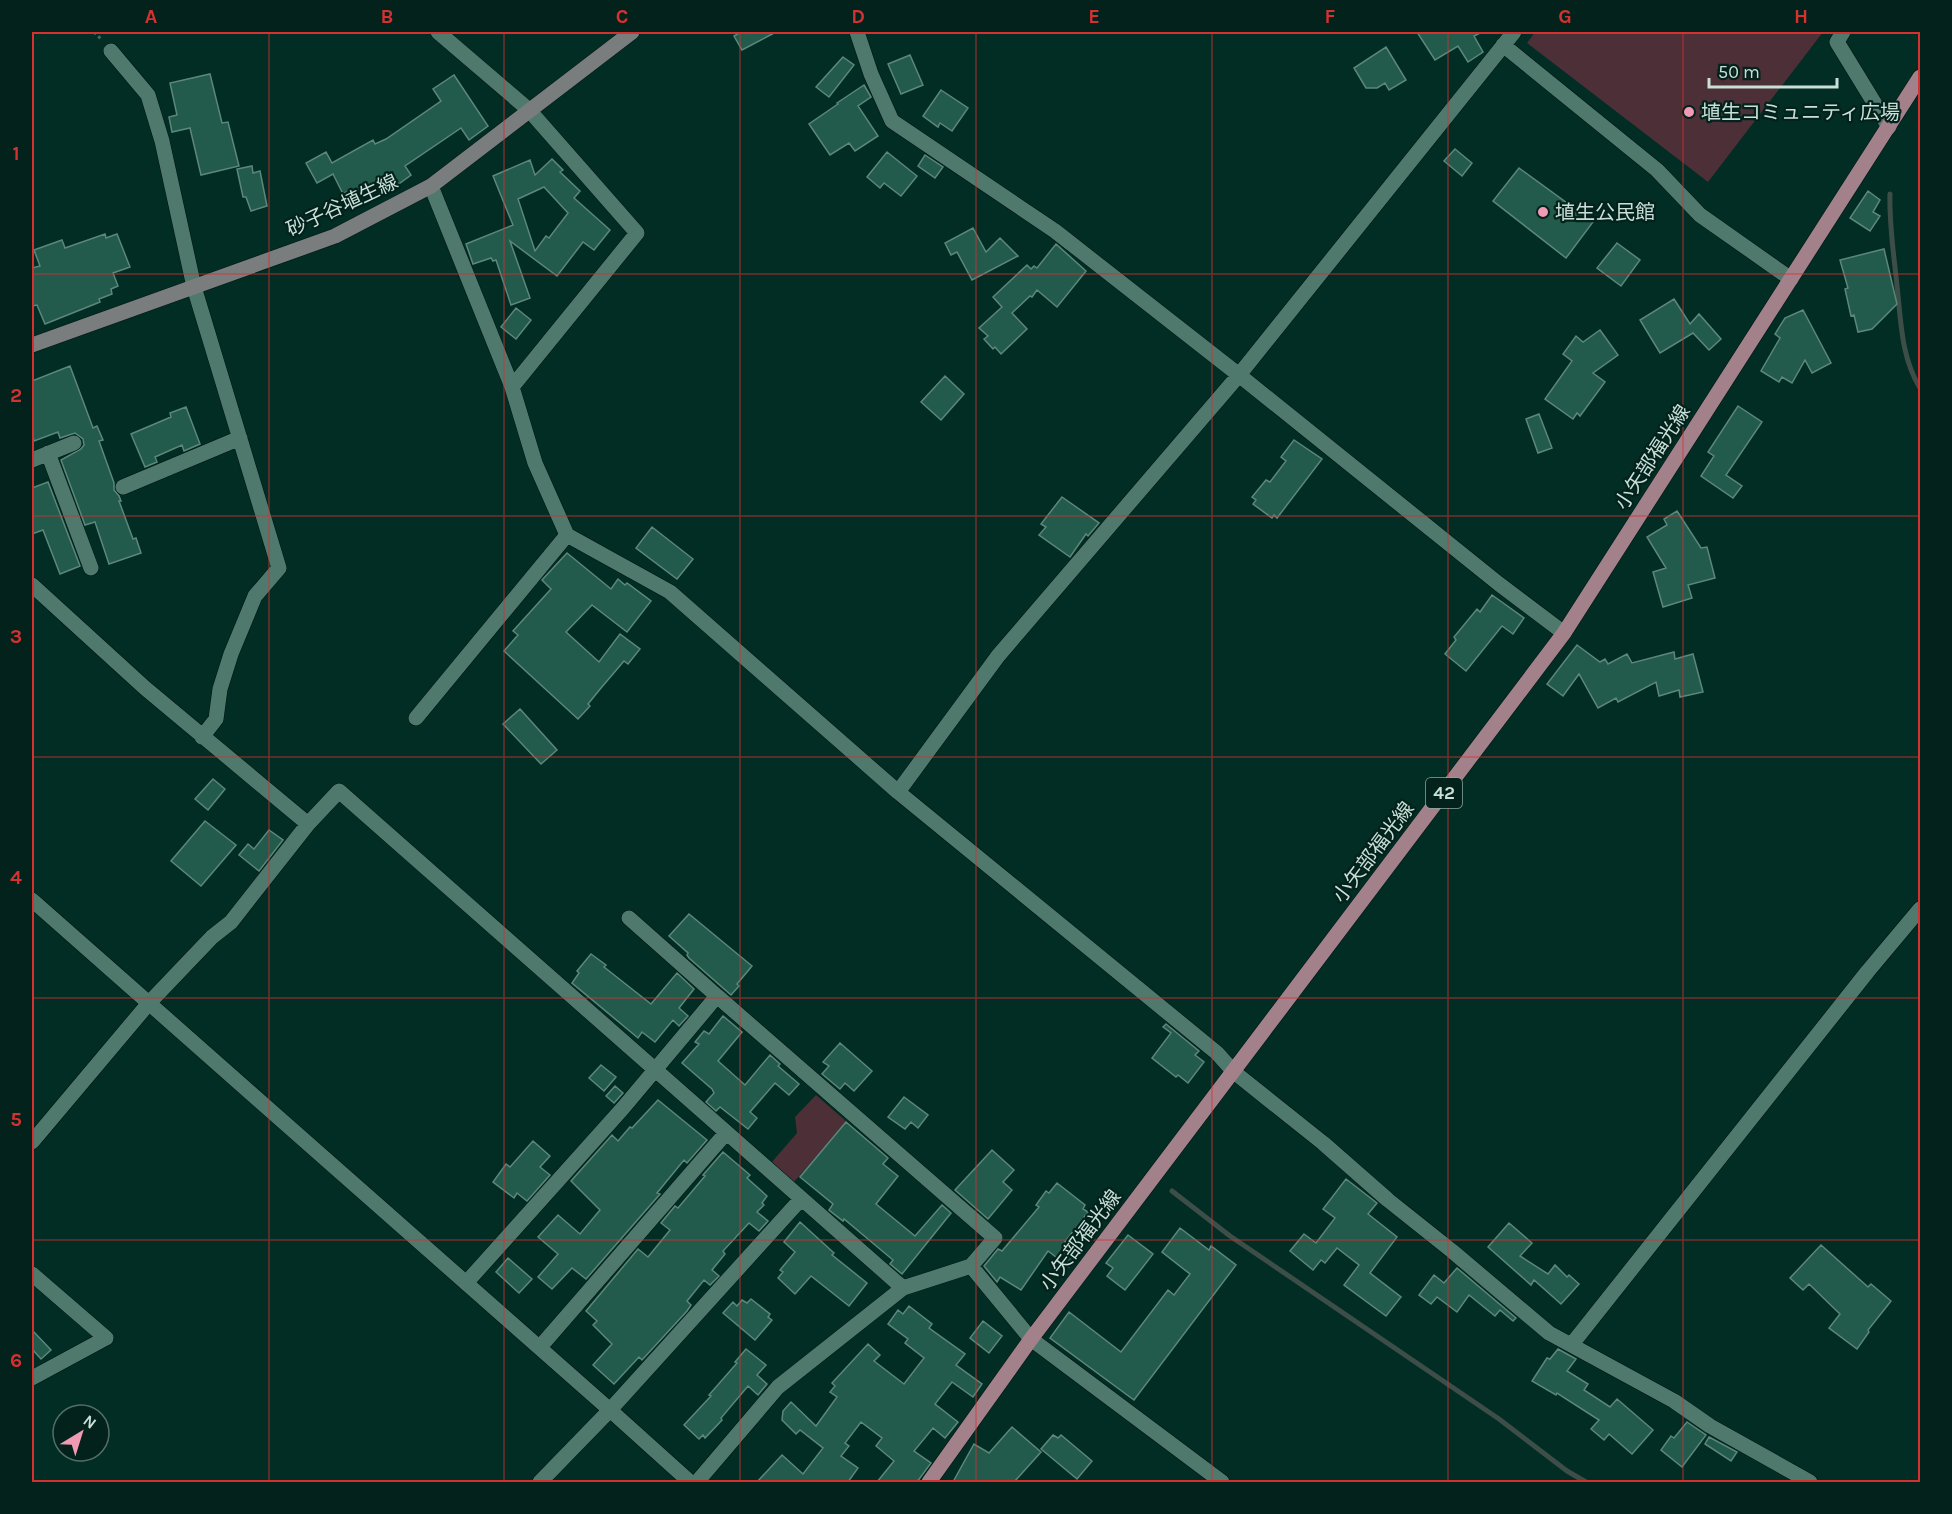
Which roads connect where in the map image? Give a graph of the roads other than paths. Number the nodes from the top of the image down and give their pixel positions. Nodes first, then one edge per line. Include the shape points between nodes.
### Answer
1 (438, 32) edge
2 (632, 32) edge
3 (856, 32) edge
4 (1514, 32) edge
5 (1844, 32) edge
6 (1503, 45) junction
7 (111, 51) dead end
8 (1920, 77) edge
9 (529, 110) junction
10 (1889, 127) junction
11 (431, 186) junction
12 (1791, 279) junction
13 (194, 287) junction
14 (32, 345) edge
15 (1239, 375) junction
16 (512, 387) junction
17 (240, 438) junction
18 (74, 443) dead end
19 (48, 453) junction
20 (32, 460) edge
21 (123, 487) dead end
22 (567, 535) junction
23 (91, 568) dead end
24 (32, 585) edge
25 (1564, 633) junction
26 (416, 718) dead end
27 (202, 737) junction
28 (898, 792) junction
29 (308, 824) junction
30 (32, 900) edge
31 (1920, 909) edge
32 (629, 918) dead end
33 (717, 996) junction
34 (150, 1003) junction
35 (656, 1070) junction
36 (1234, 1072) junction
37 (726, 1133) junction
38 (32, 1142) edge
39 (801, 1199) junction
40 (971, 1266) junction
41 (32, 1274) edge
42 (466, 1283) junction
43 (903, 1288) junction
44 (1031, 1339) junction
45 (1572, 1344) junction
46 (540, 1347) junction
47 (32, 1378) edge
48 (610, 1410) junction
49 (540, 1482) edge
50 (690, 1482) edge
51 (698, 1482) edge
52 (929, 1482) edge
53 (1222, 1482) edge
54 (1810, 1482) edge

1 - 9 street
2 - 9 main road, 砂子谷埴生線
3 - 15 street via 892,122 1055,231
4 - 6 street
5 - 10 street via 1837,42
6 - 12 street via 1658,170 1700,214
6 - 15 street
7 - 13 street via 148,95
8 - 10 main road, 小矢部福光線 / 42
9 - 11 main road, 砂子谷埴生線
9 - 16 street via 637,232
10 - 12 main road, 小矢部福光線 / 42
11 - 13 main road, 砂子谷埴生線 via 335,236
11 - 16 street
12 - 25 main road, 小矢部福光線 / 42
13 - 14 main road, 砂子谷埴生線
13 - 17 street
15 - 25 street
15 - 28 street via 998,656
16 - 22 street via 535,463
17 - 21 street
17 - 27 street via 279,568 255,596 228,663 216,719
18 - 19 street
19 - 20 street
19 - 23 street
22 - 26 street
22 - 28 street via 670,591
24 - 27 street
25 - 36 main road, 小矢部福光線 / 42
27 - 29 street
28 - 36 street via 1217,1053
29 - 34 street via 231,922
29 - 35 street via 339,791
30 - 34 street
31 - 45 street
32 - 33 street
33 - 35 street
33 - 40 street via 995,1238
34 - 38 street
34 - 42 street
35 - 37 street
35 - 42 street
36 - 44 main road, 小矢部福光線 / 42
36 - 45 street via 1549,1333
37 - 39 street
37 - 46 street
39 - 43 street
39 - 48 street
40 - 43 street
40 - 44 street
41 - 47 street via 106,1338
42 - 46 street
43 - 51 street via 778,1387
44 - 52 main road, 小矢部福光線 / 42
44 - 53 street
45 - 54 street
46 - 48 street
48 - 49 street
48 - 50 street

